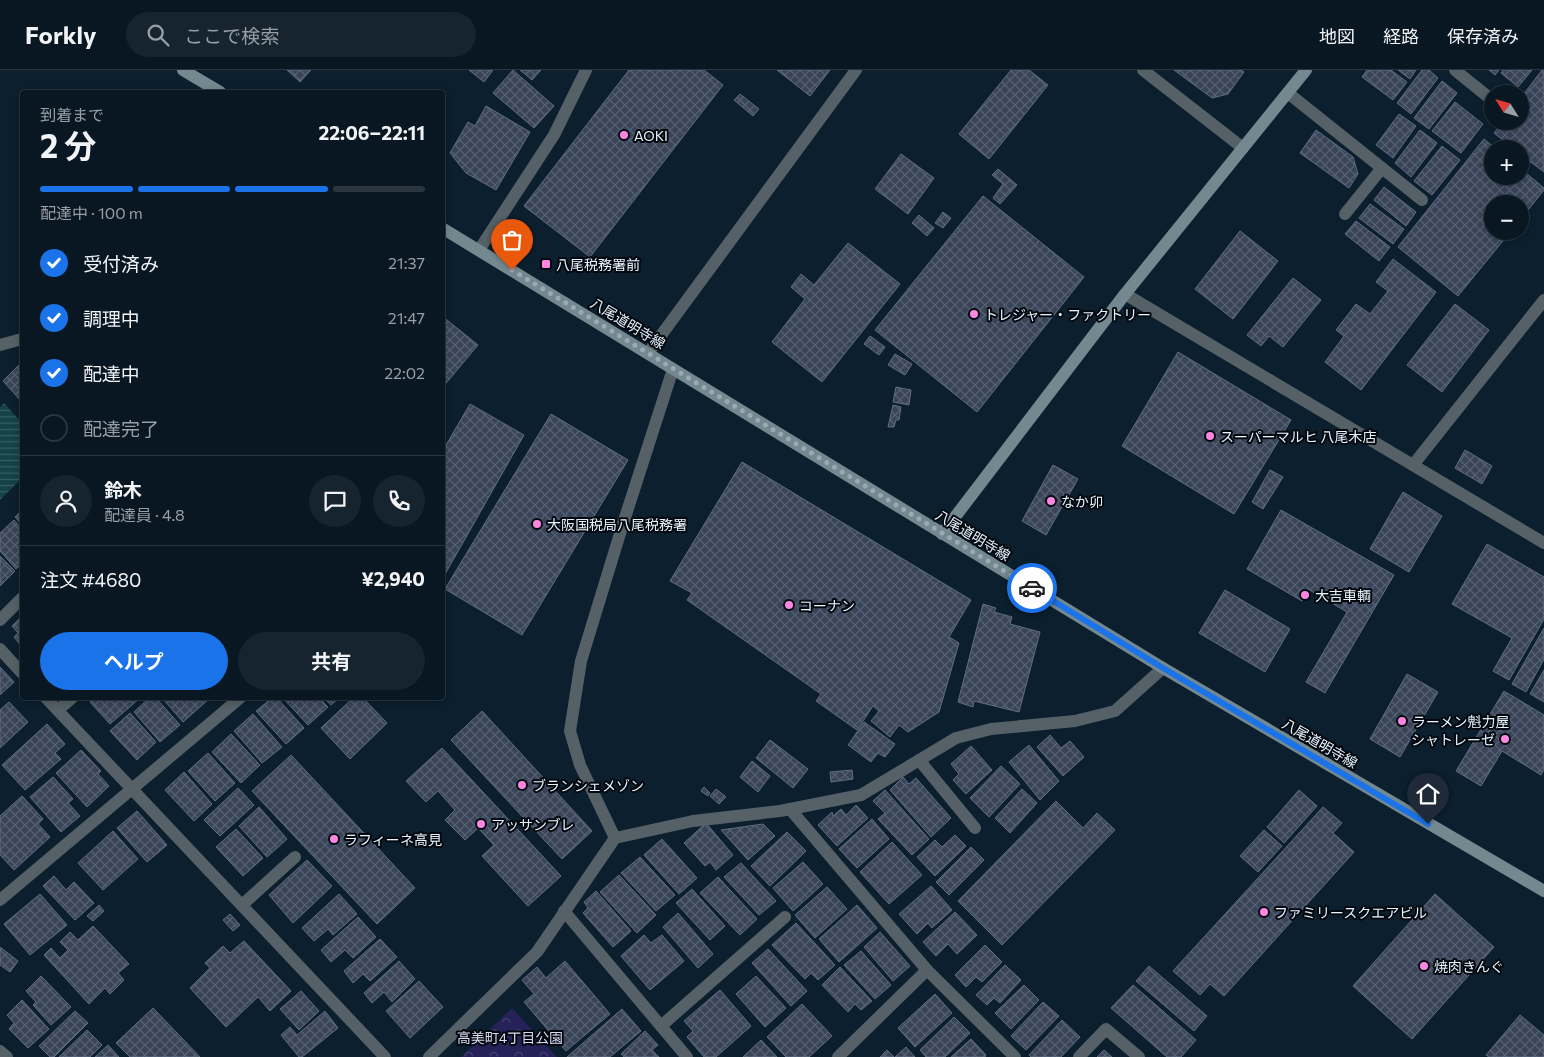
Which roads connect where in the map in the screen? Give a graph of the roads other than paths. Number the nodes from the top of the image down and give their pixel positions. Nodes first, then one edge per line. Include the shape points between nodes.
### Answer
1 (183, 70) edge
2 (586, 70) edge
3 (856, 70) edge
4 (1143, 70) edge
5 (1306, 70) edge
6 (1455, 70) edge
7 (217, 90) edge
8 (1288, 93) junction
9 (1484, 94) edge
10 (1244, 148) junction
11 (1382, 168) junction
12 (1422, 200) dead end
13 (1345, 214) dead end
14 (445, 230) edge
15 (479, 250) junction
16 (1125, 294) junction
17 (1544, 300) edge
18 (20, 340) edge
19 (0, 345) edge
20 (648, 353) junction
21 (673, 369) junction
22 (1413, 465) junction
23 (942, 534) junction
24 (1544, 543) edge
25 (20, 600) edge
26 (0, 620) edge
27 (0, 649) edge
28 (1163, 668) junction
29 (20, 671) edge
30 (48, 700) edge
31 (70, 700) edge
32 (238, 700) edge
33 (58, 710) junction
34 (919, 760) junction
35 (133, 788) junction
36 (790, 809) junction
37 (975, 828) dead end
38 (615, 838) junction
39 (295, 857) dead end
40 (1544, 892) edge
41 (0, 900) edge
42 (242, 905) junction
43 (564, 912) junction
44 (785, 916) dead end
45 (928, 970) junction
46 (661, 1026) junction
47 (0, 1051) edge
48 (7, 1057) edge
49 (385, 1057) edge
50 (429, 1057) edge
51 (687, 1057) edge
52 (838, 1057) edge
53 (1015, 1057) edge
54 (1079, 1057) edge
55 (1139, 1057) edge

1 - 7 main road
2 - 15 street via 554,135
3 - 20 street
4 - 10 street
5 - 8 main road
6 - 9 street
8 - 10 main road
8 - 11 street
10 - 16 main road
11 - 12 street
11 - 13 street
14 - 15 main road, 八尾道明寺線
15 - 20 main road, 八尾道明寺線
16 - 22 street
16 - 23 main road
17 - 22 street
18 - 19 street
20 - 21 main road, 八尾道明寺線
21 - 23 main road, 八尾道明寺線
21 - 38 street via 581,661 570,730 580,766
22 - 24 street
23 - 28 main road, 八尾道明寺線
25 - 26 street
27 - 29 street
28 - 34 street via 1115,711 1075,721 991,729 965,735
28 - 40 main road, 八尾道明寺線
30 - 33 street
31 - 33 street
32 - 35 street
33 - 35 street
34 - 36 street via 861,795
34 - 37 street
35 - 41 street
35 - 42 street
36 - 38 street via 693,821
36 - 45 street
38 - 43 street
39 - 42 street
42 - 49 street
43 - 46 street
43 - 50 street via 537,952
44 - 46 street
45 - 52 street
45 - 53 street
46 - 51 street
47 - 48 street
54 - 55 street via 1106,1029

